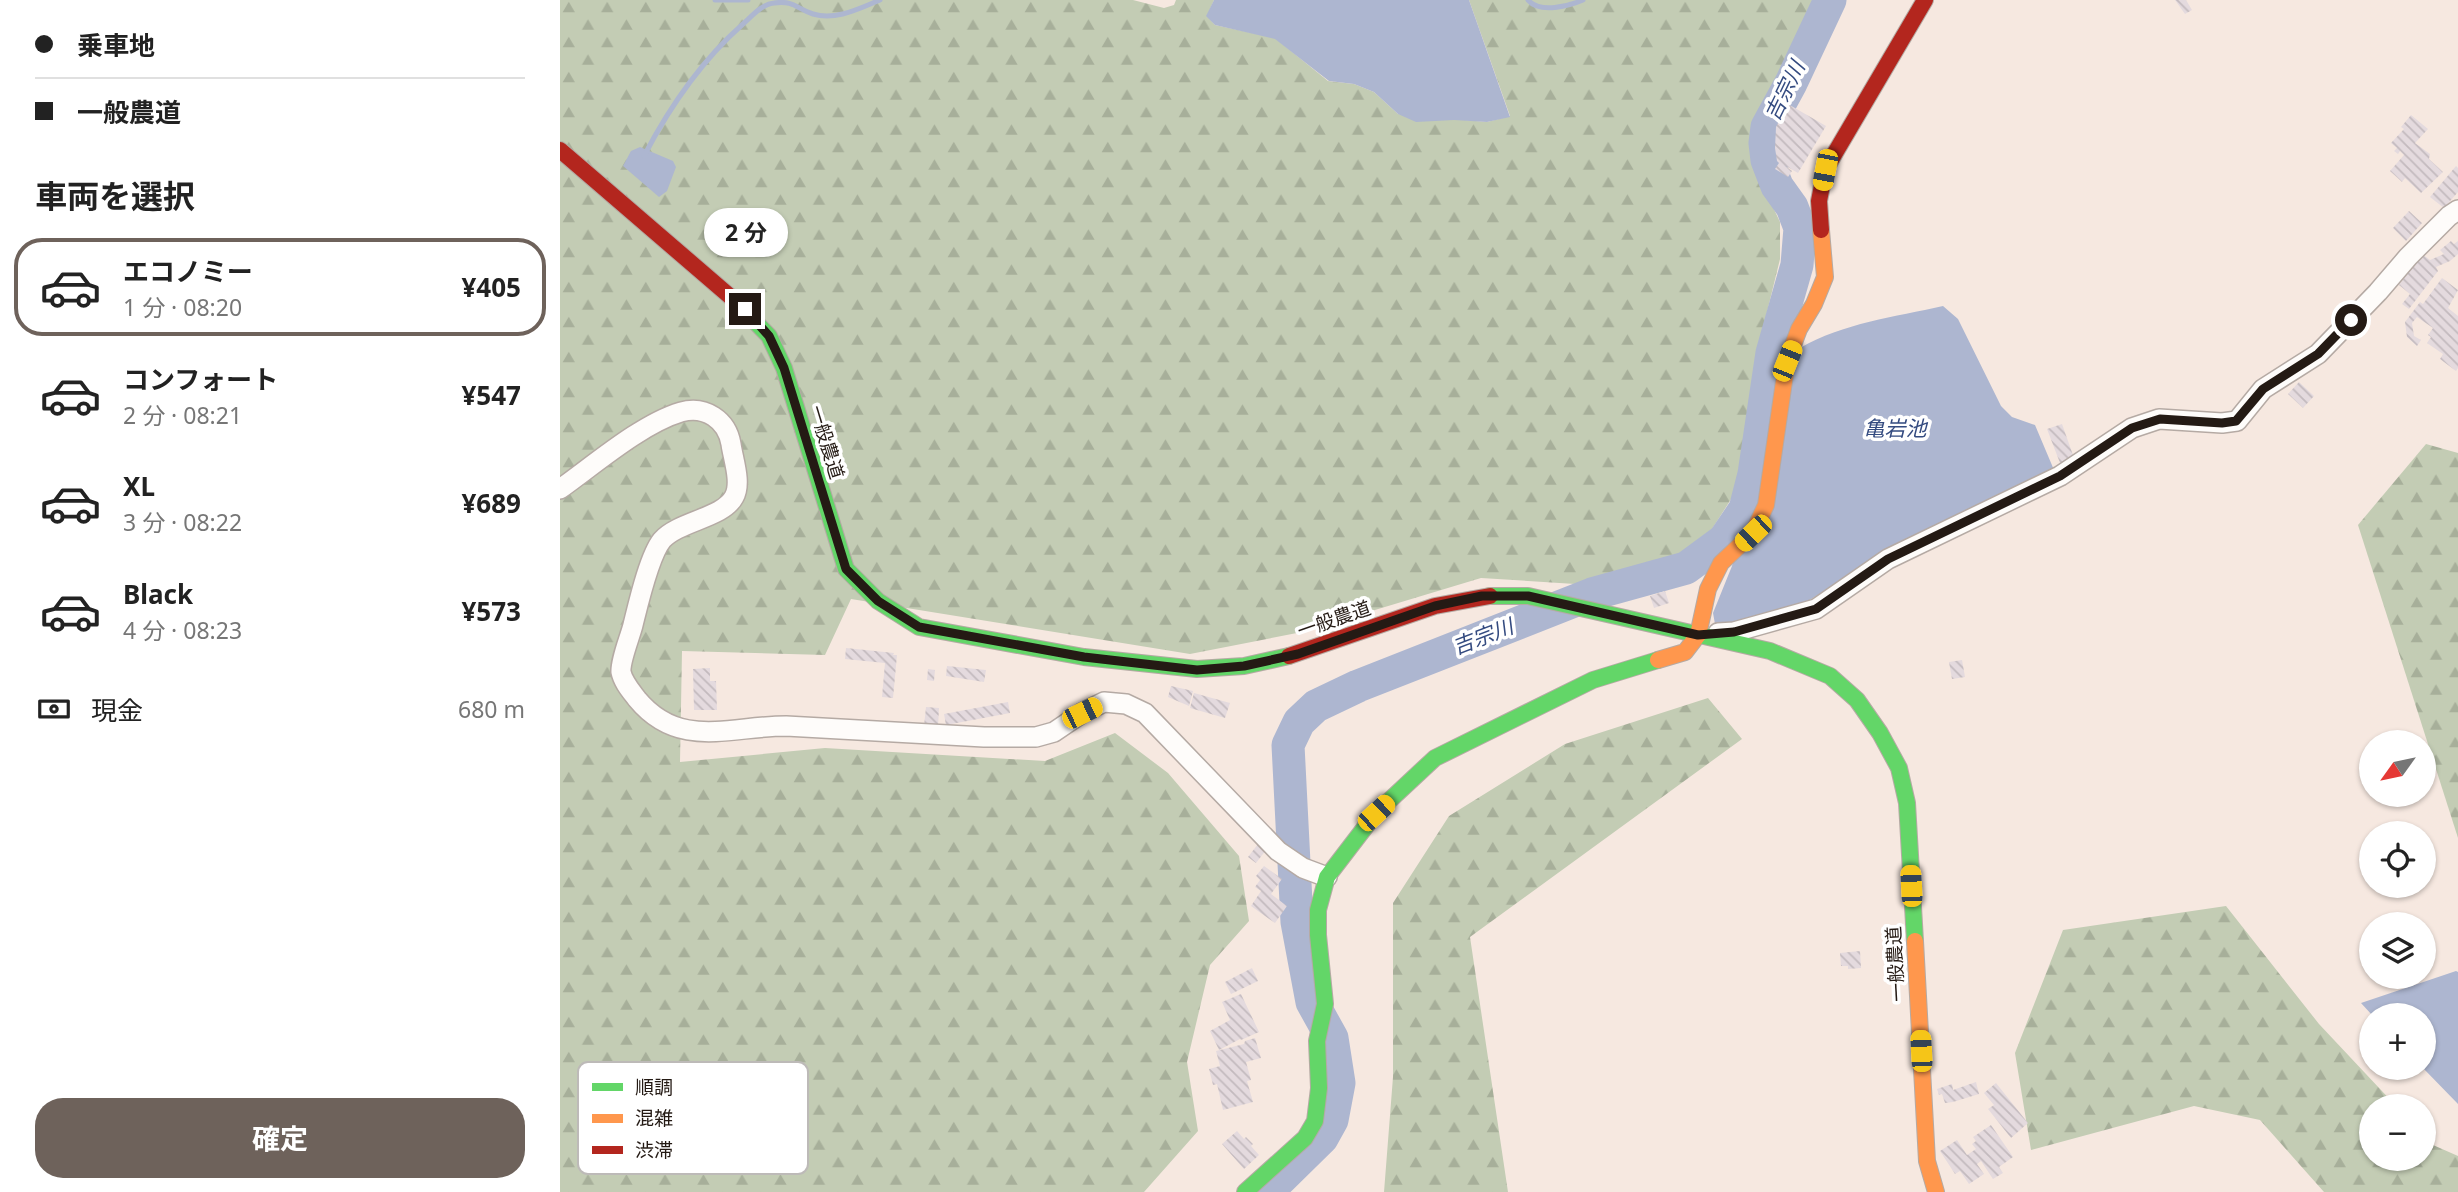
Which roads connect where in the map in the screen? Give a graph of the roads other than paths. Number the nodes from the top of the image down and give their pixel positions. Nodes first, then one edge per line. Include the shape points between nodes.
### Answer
1 (1925, 0) edge
2 (560, 150) edge
3 (2458, 210) edge
4 (560, 489) edge
5 (1698, 635) junction
6 (1328, 877) junction
7 (1245, 1192) edge
8 (1936, 1192) edge

1 - 5 street via 1825,170 1819,201 1825,278 1787,361 1766,505 1753,533 1721,563 1708,589
2 - 5 street, 一般農道 via 745,309 769,336 784,368 846,569 878,601 919,627 1084,657 1197,670 1298,654 1435,606 1482,596 1528,596
3 - 5 street via 2318,354 2263,389 2236,421 2160,419 2132,428 2060,476 1888,559 1816,609 1734,632
4 - 6 street via 645,429 682,412 702,411 720,419 730,435 736,495 727,506 663,540 621,670 627,687 648,712 670,725 691,732 786,726 1036,737 1054,732 1104,702 1126,704 1145,713 1278,851 1303,868
5 - 6 street via 1685,652 1593,680 1435,758 1376,813
5 - 8 street, 一般農道 via 1770,651 1830,676 1857,700 1899,768 1906,803 1927,1161
6 - 7 street via 1318,909 1325,1004 1317,1041 1315,1121 1305,1138

